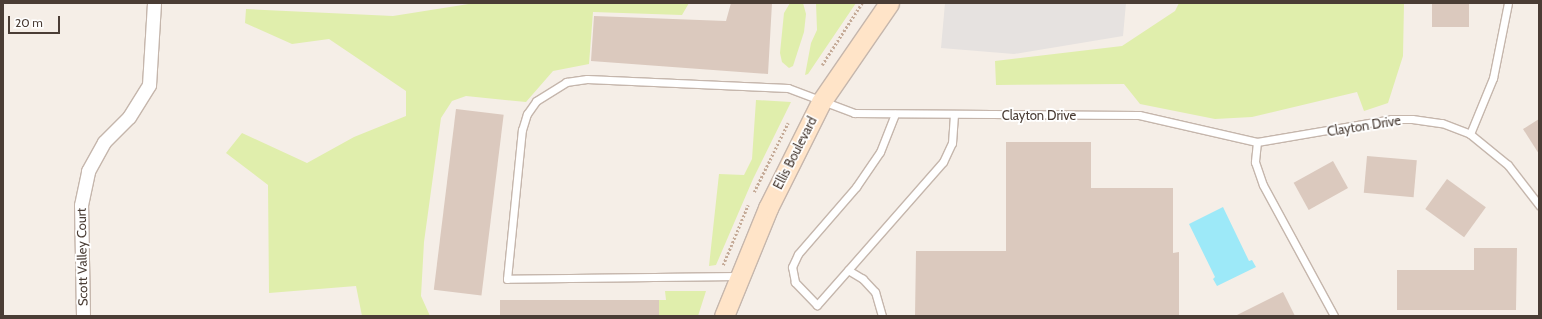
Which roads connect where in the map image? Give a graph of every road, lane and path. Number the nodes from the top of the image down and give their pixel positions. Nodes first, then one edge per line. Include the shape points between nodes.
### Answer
1 (154, 3) edge
2 (889, 3) edge
3 (1508, 3) edge
4 (821, 102) junction
5 (895, 114) junction
6 (954, 115) junction
7 (1470, 134) junction
8 (1257, 142) junction
9 (1539, 205) edge
10 (848, 270) junction
11 (738, 276) junction
12 (83, 316) edge
13 (724, 316) edge
14 (882, 316) edge
15 (1334, 316) edge

1 - 12 street, Scott Valley Court via 148,85 129,117 104,142 88,171 81,204
2 - 4 main road, Ellis Boulevard
3 - 7 lane via 1493,78
4 - 5 lane, Clayton Drive via 854,113
4 - 11 main road, Ellis Boulevard via 768,208
4 - 11 lane, Clayton Drive via 788,88 587,79 566,82 548,91 536,101 527,114 522,130 507,279
5 - 6 lane, Clayton Drive
5 - 10 lane via 880,152 856,187 798,254 792,267 795,282 817,305
6 - 8 lane, Clayton Drive via 1139,115
6 - 10 lane via 952,143 943,162
7 - 8 lane, Clayton Drive via 1442,123 1391,119
7 - 9 lane, Clayton Drive via 1508,165
8 - 15 lane via 1255,162 1263,185
10 - 14 lane via 863,279 875,292
11 - 13 main road, Ellis Boulevard

